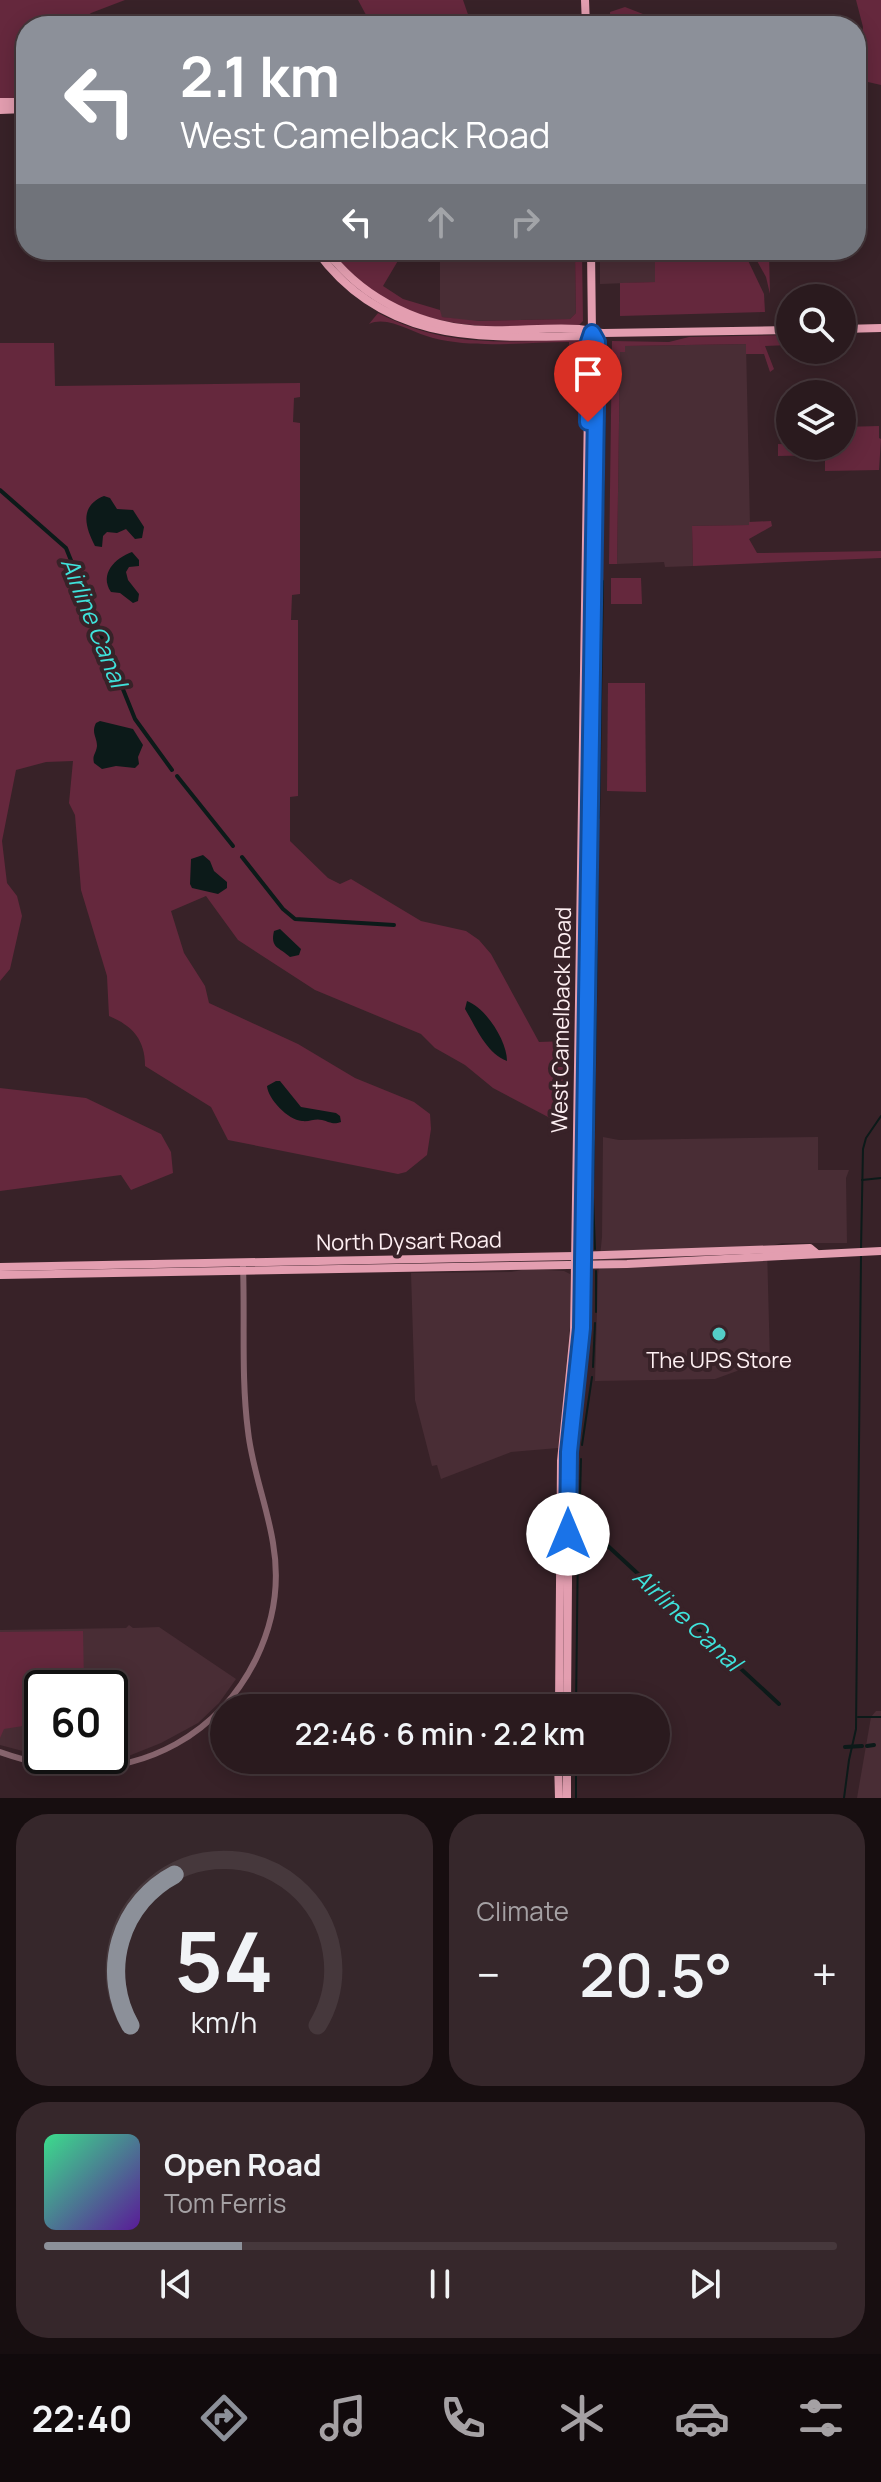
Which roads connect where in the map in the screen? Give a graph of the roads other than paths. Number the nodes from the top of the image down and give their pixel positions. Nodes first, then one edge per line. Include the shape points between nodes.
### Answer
1 (325, 260) edge
2 (335, 260) edge
3 (591, 260) edge
4 (881, 328) edge
5 (856, 329) edge
6 (776, 330) edge
7 (592, 333) junction
8 (488, 334) junction
9 (588, 422) junction
10 (595, 471) junction
11 (587, 505) junction
12 (590, 570) junction
13 (876, 1251) edge
14 (579, 1261) junction
15 (0, 1267) edge
16 (243, 1267) junction
17 (0, 1275) edge
18 (574, 1371) junction
19 (234, 1694) edge
20 (559, 1694) edge
21 (567, 1694) edge
22 (210, 1721) edge
23 (0, 1752) edge
24 (558, 1774) edge
25 (567, 1774) edge
26 (559, 1798) edge
27 (567, 1798) edge

1 - 8 main road via 345,282 389,313 440,332
2 - 8 main road via 396,309
3 - 7 main road, West Camelback Road
4 - 5 main road
6 - 7 main road
7 - 8 main road
7 - 9 main road, West Camelback Road
7 - 10 main road, West Camelback Road via 597,342
9 - 10 main road
9 - 11 main road, West Camelback Road
10 - 11 main road
10 - 12 main road, West Camelback Road
11 - 12 main road, West Camelback Road
12 - 14 main road, West Camelback Road
13 - 14 main road, North Dysart Road
14 - 16 main road, North Dysart Road
14 - 18 main road, West Camelback Road via 582,1337
15 - 16 main road, North Dysart Road
16 - 17 main road, North Dysart Road
16 - 19 street via 246,1419 273,1543 276,1585 269,1626
18 - 20 main road, West Camelback Road via 561,1461
18 - 21 main road, West Camelback Road
22 - 23 street via 161,1752 103,1767 52,1767
24 - 26 main road
25 - 27 main road

